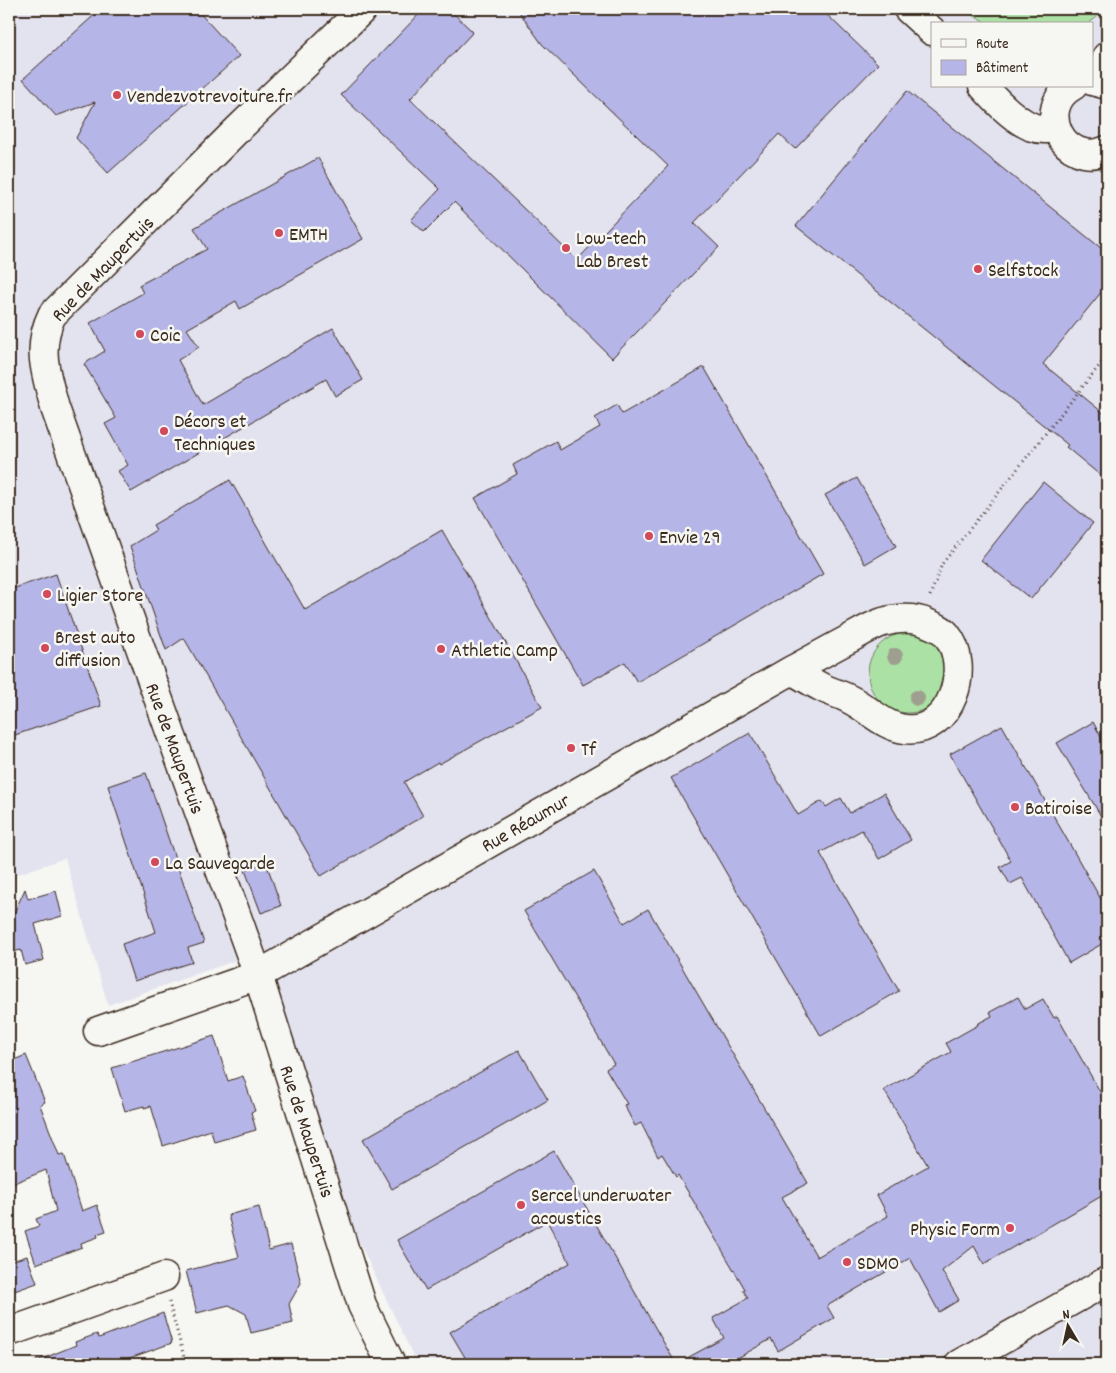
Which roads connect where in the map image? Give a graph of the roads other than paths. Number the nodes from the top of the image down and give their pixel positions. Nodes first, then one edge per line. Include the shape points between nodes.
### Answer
1 (363, 9) edge
2 (908, 9) edge
3 (931, 30) edge
4 (1107, 56) edge
5 (1100, 83) edge
6 (985, 88) edge
7 (1070, 88) edge
8 (1056, 128) junction
9 (1107, 150) edge
10 (792, 670) junction
11 (258, 975) junction
12 (98, 1031) dead end
13 (164, 1277) road end
14 (1107, 1281) edge
15 (9, 1332) edge
16 (391, 1364) edge
17 (959, 1364) edge

1 - 11 street, Rue de Maupertuis via 52,315 44,336 43,357 55,408
2 - 3 street
4 - 5 street
6 - 8 street via 996,101 1032,126
7 - 8 street via 1058,102
8 - 9 street via 1066,144 1080,152
10 - 10 street, Rue Réaumur via 850,699 874,716 906,730 926,727 941,717 959,676 954,646 946,633 921,620 907,618 884,622
10 - 11 street, Rue Réaumur
11 - 12 street, Rue Réaumur
11 - 16 street, Rue de Maupertuis via 362,1305
13 - 15 street
14 - 17 street

